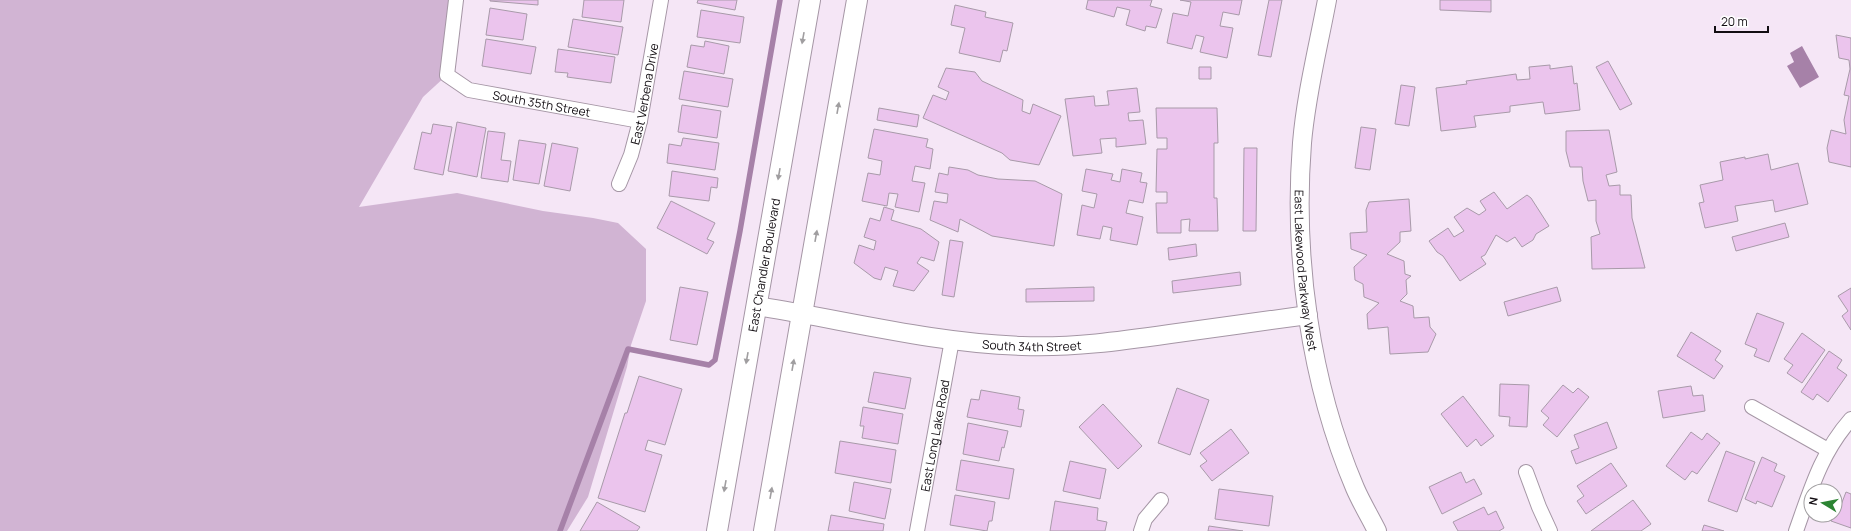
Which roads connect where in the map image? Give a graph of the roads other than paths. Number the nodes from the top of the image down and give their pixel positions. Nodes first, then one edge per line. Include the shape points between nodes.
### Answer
1 (456, 0) edge
2 (661, 0) edge
3 (810, 0) edge
4 (857, 0) edge
5 (1327, 0) edge
6 (640, 121) junction
7 (619, 184) dead end
8 (756, 306) junction
9 (802, 314) junction
10 (1308, 315) junction
11 (952, 340) junction
12 (1752, 407) dead end
13 (1851, 419) edge
14 (1828, 450) junction
15 (1526, 472) dead end
16 (1161, 500) dead end
17 (717, 531) edge
18 (764, 531) edge
19 (917, 531) edge
20 (1141, 531) edge
21 (1377, 531) edge
22 (1550, 531) edge
23 (1796, 531) edge

1 - 6 street, South 35th Street via 447,75 469,90
2 - 6 street, East Verbena Drive
3 -> 8 main road, East Chandler Boulevard
9 -> 4 main road
5 - 10 street, East Lakewood Parkway West via 1302,143 1300,227
6 - 7 street, East Verbena Drive via 631,155
8 - 9 street, South 34th Street
8 -> 17 main road, East Chandler Boulevard
9 - 11 street, South 34th Street
18 -> 9 main road
10 - 11 street, South 34th Street via 1076,346 1009,345
10 - 21 street, East Lakewood Parkway West via 1339,446
11 - 19 street, East Long Lake Road
12 - 14 street
13 - 14 street
14 - 23 street via 1817,470
15 - 22 street
16 - 20 street via 1145,519

